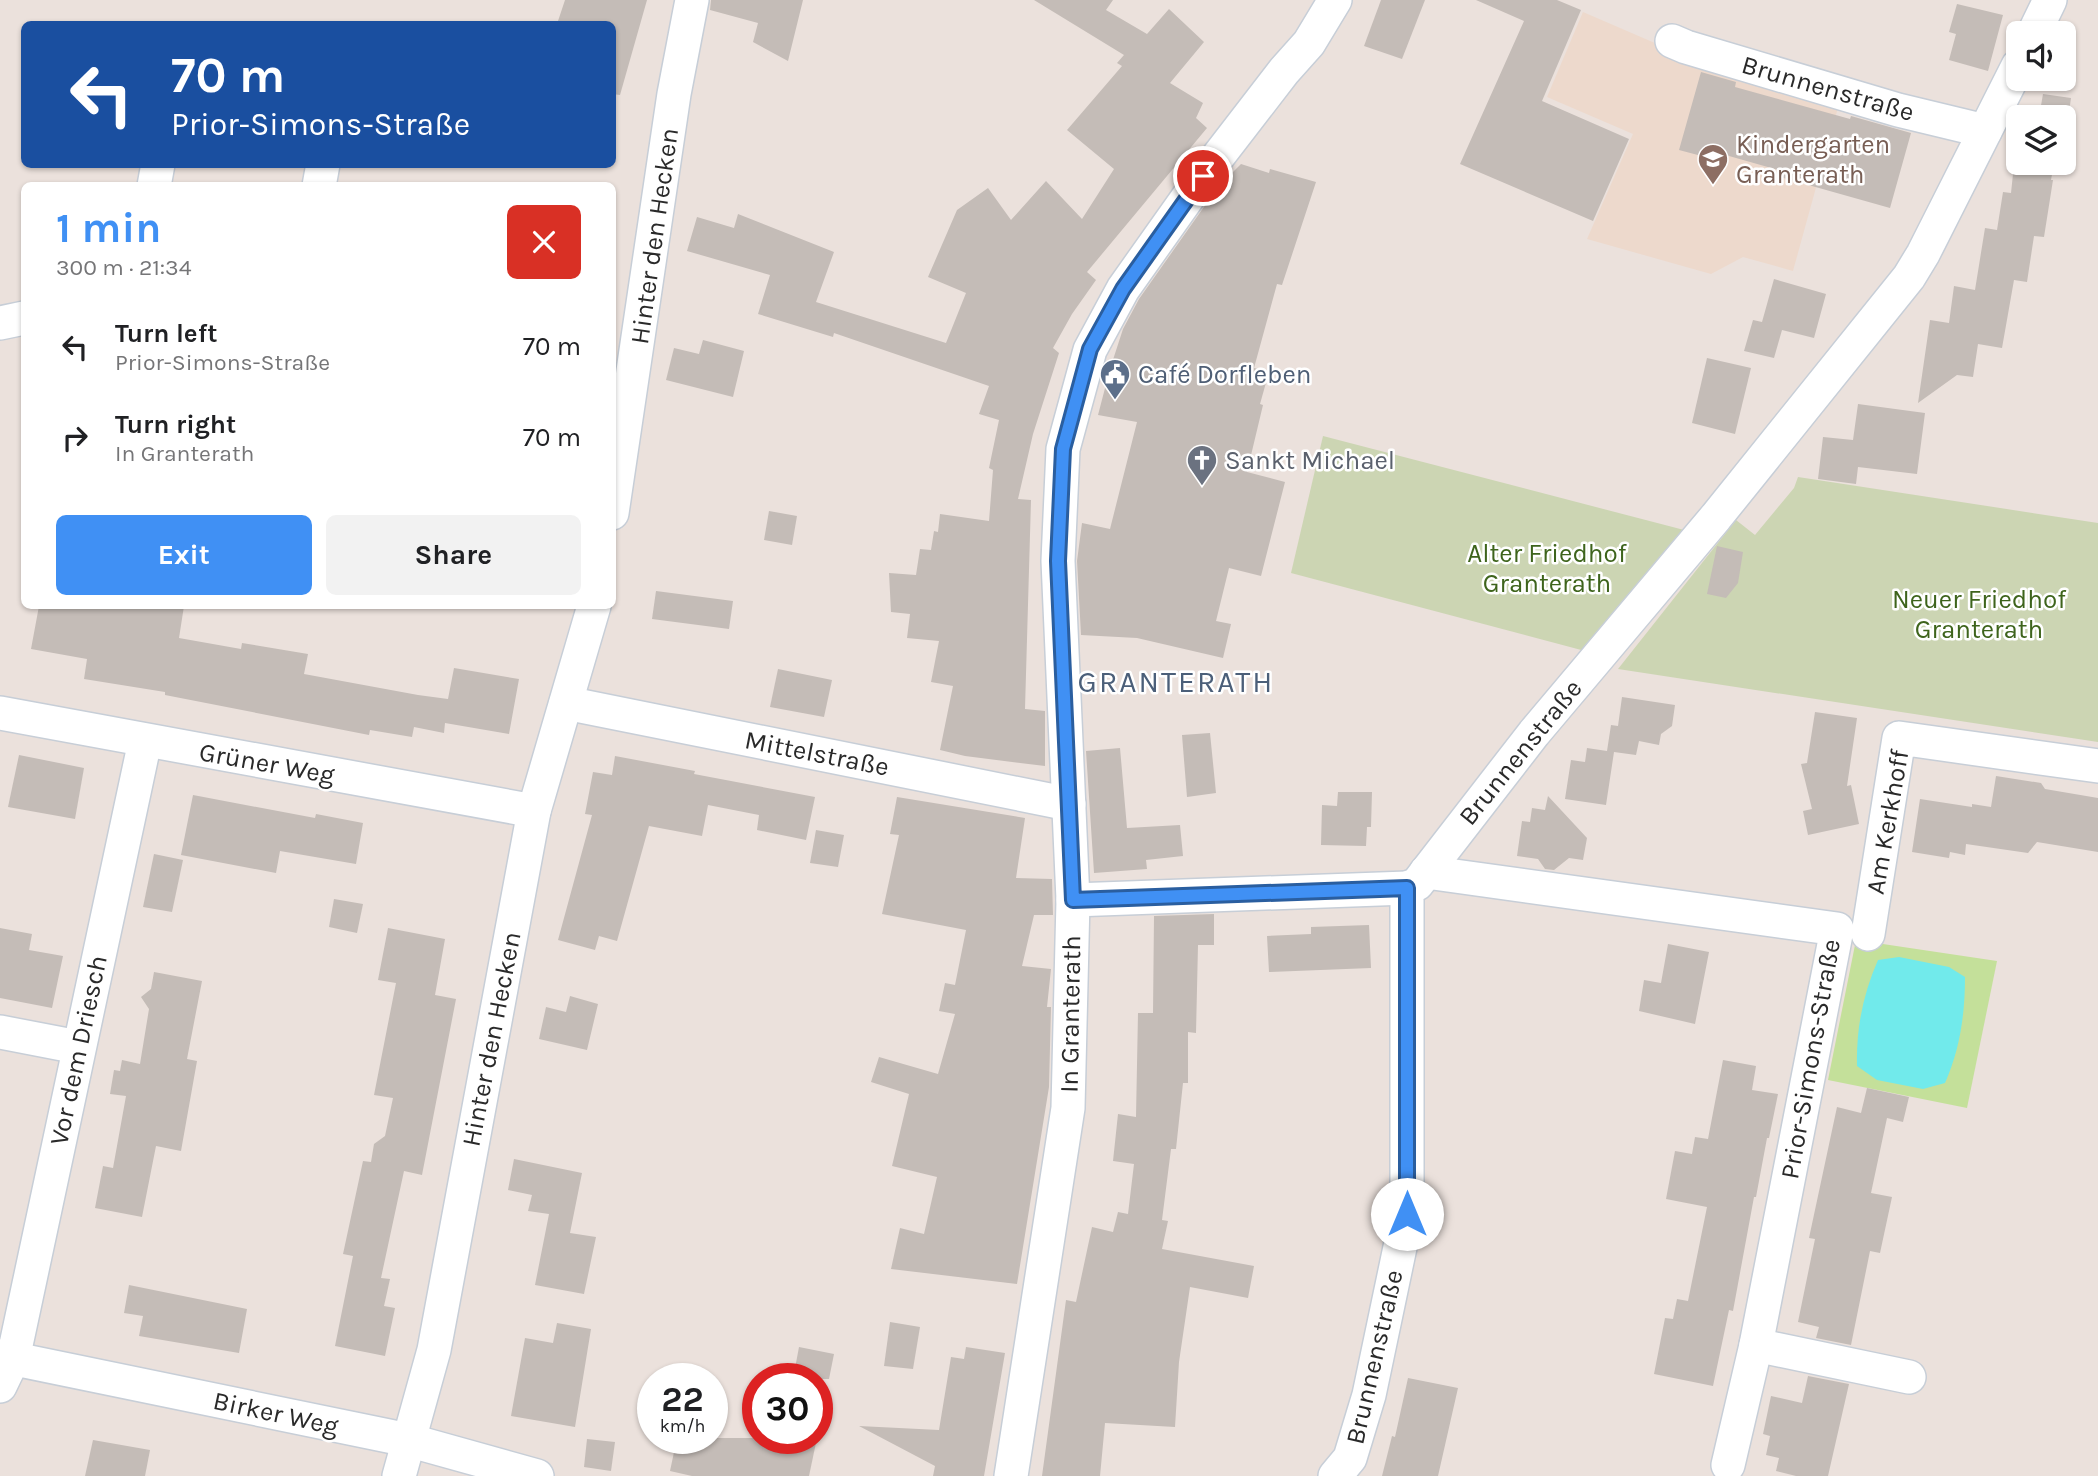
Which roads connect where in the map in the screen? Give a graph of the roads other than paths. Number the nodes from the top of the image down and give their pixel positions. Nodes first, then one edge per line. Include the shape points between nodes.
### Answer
1 (692, 0) edge
2 (1335, 0) edge
3 (2050, 0) edge
4 (2040, 21) edge
5 (1672, 41) dead end
6 (2006, 90) edge
7 (1985, 131) junction
8 (21, 319) edge
9 (0, 323) edge
10 (620, 409) edge
11 (616, 461) edge
12 (593, 609) edge
13 (566, 703) junction
14 (0, 713) edge
15 (145, 741) junction
16 (2098, 766) edge
17 (1069, 804) junction
18 (534, 811) junction
19 (1417, 880) junction
20 (1073, 900) junction
21 (1868, 934) dead end
22 (0, 1032) edge
23 (78, 1047) junction
24 (1756, 1345) junction
25 (4, 1367) edge
26 (1909, 1377) dead end
27 (408, 1440) junction
28 (1728, 1465) dead end
29 (399, 1476) edge
30 (537, 1476) edge
31 (1011, 1476) edge
32 (1335, 1476) edge

1 - 10 street, Hinter den Hecken via 640,337
2 - 17 street, In Granterath via 1309,43 1203,176 1123,289 1090,349 1063,449 1058,561
3 - 4 street
5 - 7 street, Brunnenstraße via 1898,110
6 - 7 street, Brunnenstraße
7 - 19 street, Brunnenstraße via 1909,276
8 - 9 street
10 - 11 street, Hinter den Hecken
12 - 13 street, Hinter den Hecken
13 - 17 street, Mittelstraße
13 - 18 street, Hinter den Hecken
14 - 15 street, Grüner Weg
15 - 18 street, Grüner Weg
15 - 23 street, Vor dem Driesch
16 - 21 street, Am Kerkhoff via 1899,738
17 - 20 street, In Granterath
18 - 27 street, Hinter den Hecken via 434,1350
19 - 20 street, Prior-Simons-Straße
19 - 24 street, Prior-Simons-Straße via 1837,929
19 - 32 street, Brunnenstraße via 1407,1214 1369,1395 1350,1458
20 - 31 street, In Granterath via 1068,1108
22 - 23 street
23 - 25 street, Vor dem Driesch
24 - 26 street
24 - 28 street, Prior-Simons-Straße
25 - 27 street, Birker Weg
27 - 29 street, Hinter den Hecken
27 - 30 street, Birker Weg

